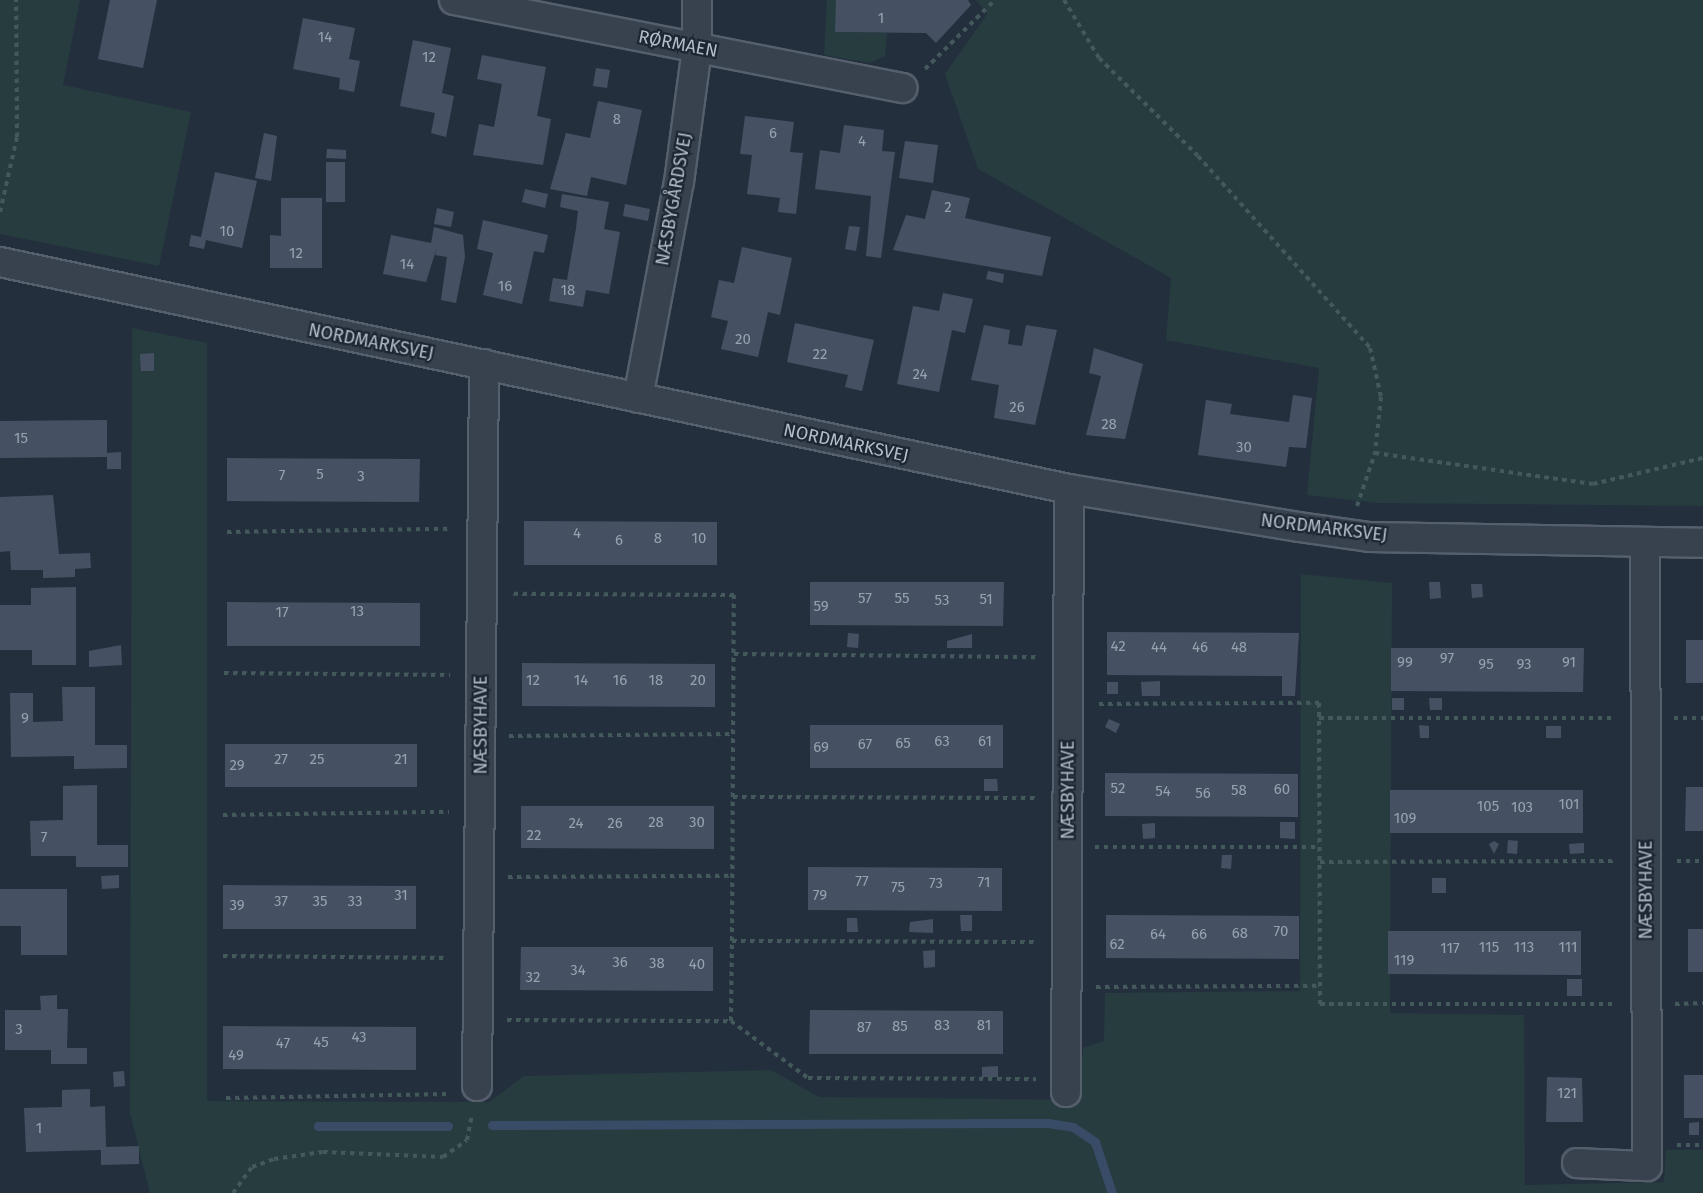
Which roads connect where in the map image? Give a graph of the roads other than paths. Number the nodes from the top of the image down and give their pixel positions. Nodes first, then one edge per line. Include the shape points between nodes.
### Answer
1 (454, 0) edge
2 (697, 0) edge
3 (697, 48) junction
4 (902, 88) dead end
5 (0, 262) edge
6 (484, 364) junction
7 (638, 398) junction
8 (1069, 489) junction
9 (1703, 543) edge
10 (1645, 545) junction
11 (1067, 1085) road end
12 (477, 1086) road end
13 (1577, 1163) dead end

1 - 3 street, RØRMAEN
2 - 3 street, NÆSBYGÅRDSVEJ
3 - 4 street, RØRMAEN
3 - 7 street, NÆSBYGÅRDSVEJ
5 - 6 street, NORDMARKSVEJ
6 - 7 street, NORDMARKSVEJ
6 - 12 street, NÆSBYHAVE
7 - 8 street, NORDMARKSVEJ
8 - 10 street, NORDMARKSVEJ via 1349,534
8 - 11 street, NÆSBYHAVE
9 - 10 street, NORDMARKSVEJ
10 - 13 street, NÆSBYHAVE via 1647,1166

